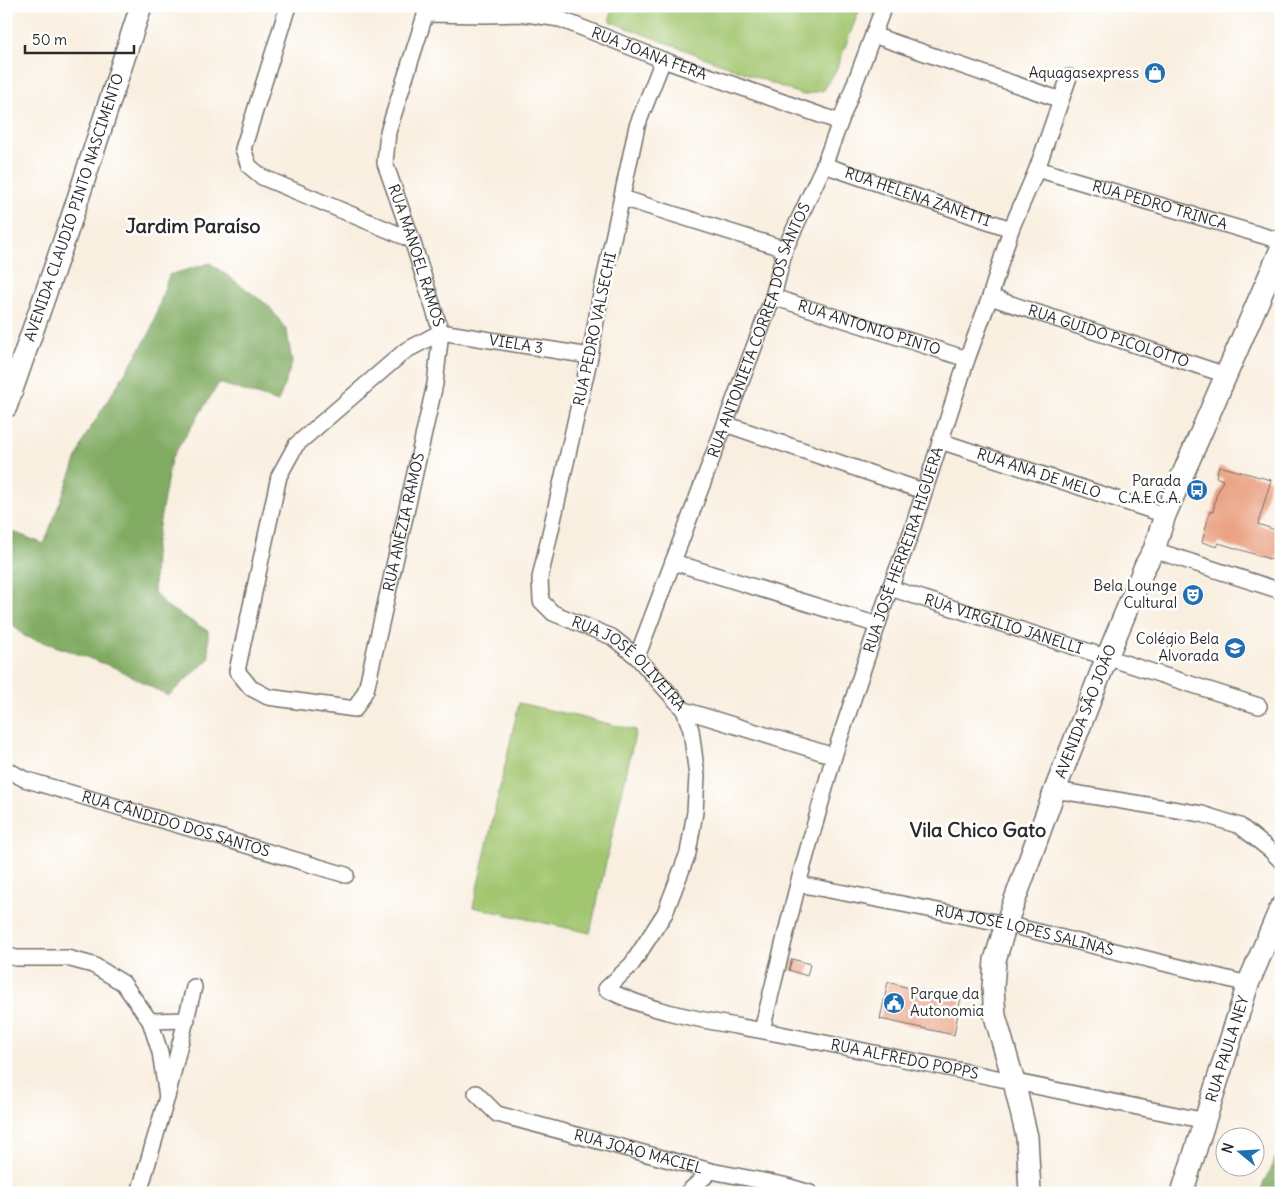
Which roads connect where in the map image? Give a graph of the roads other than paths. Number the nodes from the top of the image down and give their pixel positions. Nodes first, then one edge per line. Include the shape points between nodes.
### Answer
1 (141, 6) edge
2 (288, 6) edge
3 (884, 6) edge
4 (426, 10) edge
5 (873, 35) junction
6 (663, 60) junction
7 (1069, 77) dead end
8 (1061, 100) junction
9 (840, 122) junction
10 (824, 165) junction
11 (1037, 169) junction
12 (622, 198) junction
13 (1011, 229) junction
14 (412, 240) junction
15 (1281, 241) edge
16 (785, 249) junction
17 (1281, 249) edge
18 (773, 297) junction
19 (990, 297) junction
20 (441, 332) junction
21 (590, 356) junction
22 (967, 359) junction
23 (1226, 375) junction
24 (6, 407) edge
25 (725, 424) junction
26 (940, 441) junction
27 (923, 491) junction
28 (1165, 515) junction
29 (1154, 550) junction
30 (673, 562) junction
31 (890, 588) junction
32 (1281, 591) edge
33 (541, 601) joint
34 (878, 624) junction
35 (637, 657) junction
36 (1107, 658) junction
37 (1259, 706) dead end
38 (355, 709) joint
39 (684, 710) junction
40 (834, 756) junction
41 (6, 769) edge
42 (1055, 790) junction
43 (1281, 861) edge
44 (346, 875) dead end
45 (798, 884) junction
46 (1281, 907) edge
47 (1006, 924) junction
48 (6, 954) edge
49 (1248, 984) junction
50 (194, 987) dead end
51 (187, 1020) junction
52 (150, 1021) junction
53 (762, 1030) junction
54 (1014, 1082) junction
55 (476, 1093) dead end
56 (167, 1096) junction
57 (1206, 1121) junction
58 (711, 1171) junction
59 (139, 1193) edge
60 (687, 1193) edge
61 (810, 1193) edge
62 (1030, 1193) edge
63 (1182, 1193) edge

1 - 24 main road, AVENIDA CLAUDIO PINTO NASCIMENTO
2 - 14 street via 243,149 249,166 262,177
3 - 5 street, RUA ANTONIETA CORREA DOS SANTOS
4 - 6 street, RUA JOANA FERA via 486,15 526,14 560,19
4 - 14 street, RUA MANOEL RAMOS via 388,132 385,163
5 - 8 street
5 - 9 street, RUA ANTONIETA CORREA DOS SANTOS
6 - 9 street, RUA JOANA FERA
6 - 12 street, RUA PEDRO VALSECHI via 637,126
7 - 8 street, RUA JOSÉ HERREIRA HIGUERA
8 - 11 street, RUA JOSÉ HERREIRA HIGUERA
9 - 10 street, RUA ANTONIETA CORREA DOS SANTOS
10 - 13 street, RUA HELENA ZANETTI
10 - 16 street, RUA ANTONIETA CORREA DOS SANTOS
11 - 13 street, RUA JOSÉ HERREIRA HIGUERA
11 - 15 street, RUA PEDRO TRINCA
12 - 16 street
12 - 21 street, RUA PEDRO VALSECHI
13 - 19 street, RUA JOSÉ HERREIRA HIGUERA
14 - 20 street, RUA MANOEL RAMOS
16 - 18 street, RUA ANTONIETA CORREA DOS SANTOS
17 - 23 main road, AVENIDA SÃO JOÃO
18 - 22 street, RUA ANTONIO PINTO
18 - 25 street, RUA ANTONIETA CORREA DOS SANTOS
19 - 22 street, RUA JOSÉ HERREIRA HIGUERA
19 - 23 street, RUA GUIDO PICOLOTTO
20 - 21 street, VIELA 3
20 - 38 street, RUA ANÉZIA RAMOS via 435,384 366,690
20 - 38 street, RUA MANOEL RAMOS via 405,351 296,445 279,476 270,510 237,671 250,688 268,697
21 - 33 street, RUA PEDRO VALSECHI via 540,578
22 - 26 street, RUA JOSÉ HERREIRA HIGUERA
23 - 28 main road, AVENIDA SÃO JOÃO
25 - 27 street
25 - 30 street, RUA ANTONIETA CORREA DOS SANTOS
26 - 27 street, RUA JOSÉ HERREIRA HIGUERA
26 - 28 street, RUA ANA DE MELO
27 - 31 street, RUA JOSÉ HERREIRA HIGUERA
28 - 29 main road, AVENIDA SÃO JOÃO
29 - 32 street
29 - 36 main road, AVENIDA SÃO JOÃO
30 - 34 street
30 - 35 street, RUA ANTONIETA CORREA DOS SANTOS
31 - 34 street, RUA JOSÉ HERREIRA HIGUERA
31 - 36 street, RUA VIRGÍLIO JANELLI
33 - 35 street, RUA JOSÉ OLIVEIRA via 553,614 612,637
34 - 40 street, RUA JOSÉ HERREIRA HIGUERA
35 - 39 street, RUA JOSÉ OLIVEIRA
36 - 37 street, RUA VIRGÍLIO JANELLI
36 - 42 main road, AVENIDA SÃO JOÃO
39 - 40 street, RUA JOSÉ OLIVEIRA
39 - 53 street, RUA ALFREDO POPPS via 691,730 697,776 688,853 665,913 632,964 606,990 668,1012
40 - 45 street, RUA JOSÉ HERREIRA HIGUERA
41 - 44 street, RUA CÂNDIDO DOS SANTOS via 24,779
42 - 43 street via 1202,814 1240,826
42 - 47 main road, AVENIDA SÃO JOÃO
45 - 47 street, RUA JOSÉ LOPES SALINAS
45 - 53 street, RUA JOSÉ HERREIRA HIGUERA
46 - 49 main road, RUA PAULA NEY
47 - 49 street, RUA JOSÉ LOPES SALINAS
47 - 54 main road, AVENIDA SÃO JOÃO via 995,960 993,988 995,1016
48 - 52 street via 16,958 67,958 93,965 123,983
49 - 57 main road, RUA PAULA NEY
50 - 51 street
51 - 52 street
51 - 56 street
52 - 56 street via 160,1052
53 - 54 street, RUA ALFREDO POPPS
54 - 57 street, RUA ALFREDO POPPS
54 - 62 main road, AVENIDA SÃO JOÃO via 1027,1137
55 - 58 street, RUA JOÃO MACIEL via 497,1114
56 - 59 street
57 - 63 main road, RUA PAULA NEY
58 - 60 street
58 - 61 street, RUA JOÃO MACIEL

